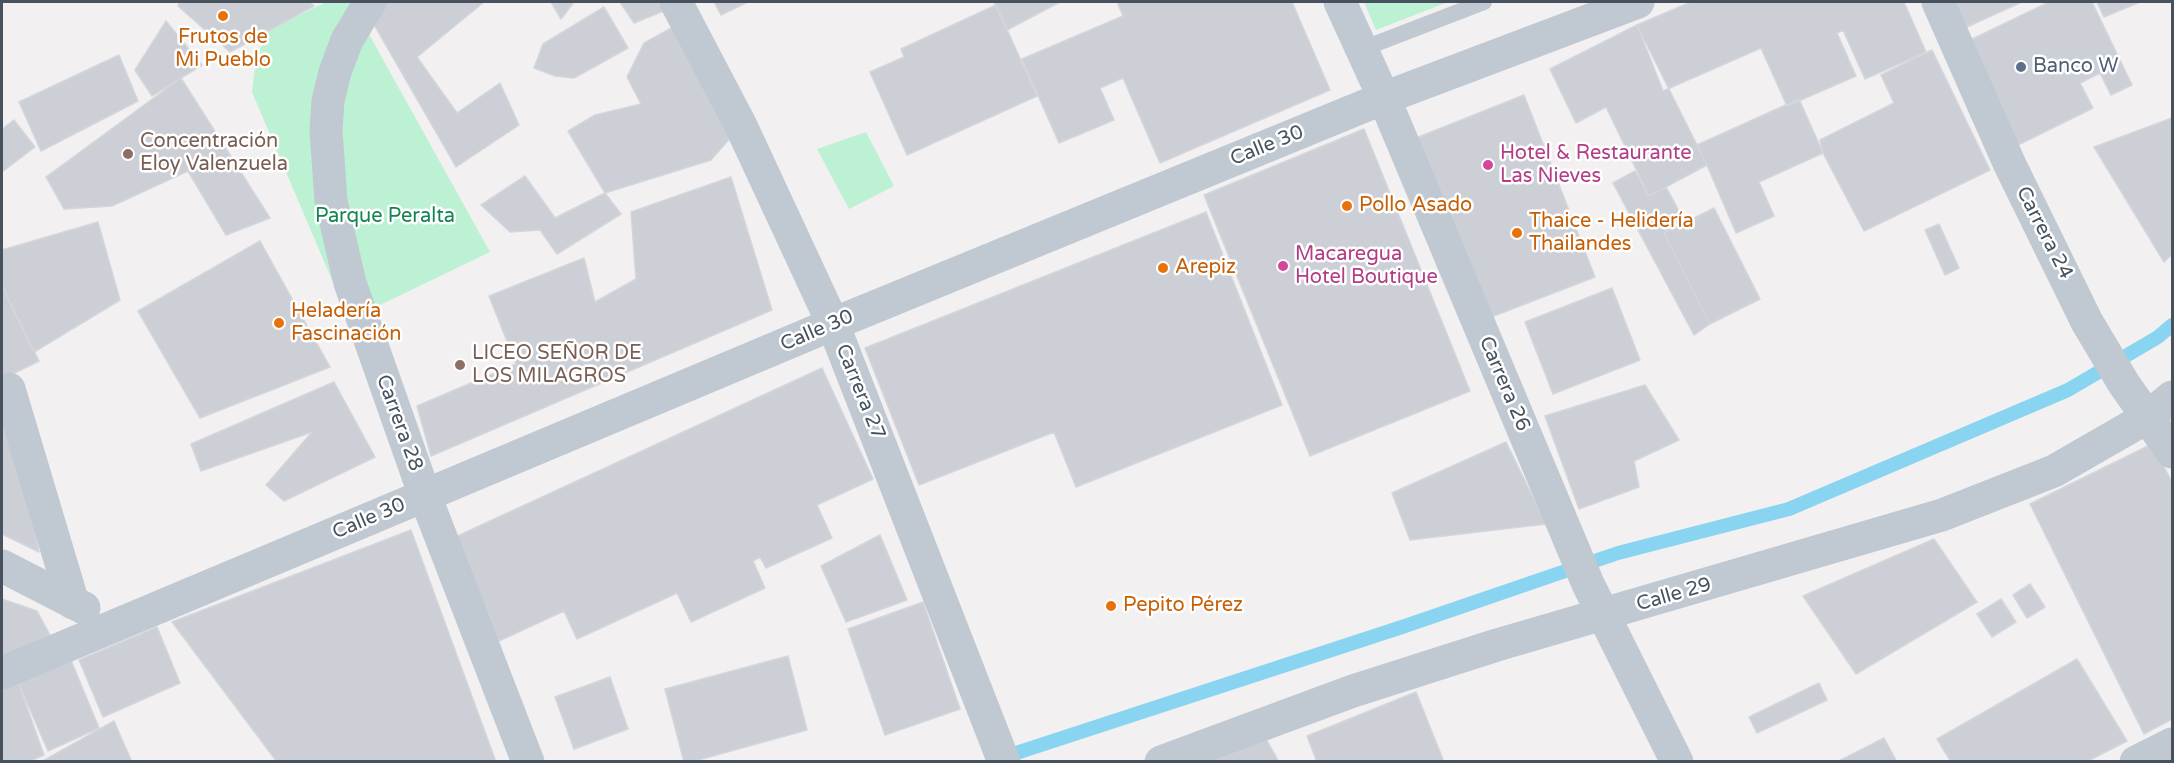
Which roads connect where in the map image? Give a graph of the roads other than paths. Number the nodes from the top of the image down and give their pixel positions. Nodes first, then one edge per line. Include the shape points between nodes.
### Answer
1 (370, 2) edge
2 (676, 2) edge
3 (1340, 2) edge
4 (1484, 2) edge
5 (1638, 2) edge
6 (1938, 2) edge
7 (1362, 49) junction
8 (1384, 98) junction
9 (833, 324) junction
10 (2, 393) edge
11 (2160, 407) edge
12 (2172, 452) edge
13 (425, 496) junction
14 (2, 566) edge
15 (73, 603) junction
16 (1604, 615) junction
17 (118, 625) junction
18 (2, 673) edge
19 (2172, 744) edge
20 (528, 762) edge
21 (1004, 762) edge
22 (1161, 762) edge
23 (1677, 762) edge
24 (2136, 762) edge

1 - 13 street, Carrera 28 via 347,40 328,101 331,201 350,283
2 - 9 street, Carrera 27 via 741,126
3 - 7 street, Carrera 26
4 - 7 lane
5 - 8 street, Calle 30
6 - 11 street, Carrera 24 via 2010,165 2087,322 2124,384
7 - 8 street, Carrera 26
8 - 9 street, Calle 30
8 - 16 street, Carrera 26
9 - 13 street, Calle 30
9 - 21 street, Carrera 27
10 - 15 street via 9,389
11 - 12 street, Carrera 24
11 - 16 street, Calle 29 via 2054,471 1942,515
13 - 17 street, Calle 30
13 - 20 street, Carrera 28
14 - 15 street
15 - 17 street
16 - 22 street, Calle 29 via 1353,691
16 - 23 street, Carrera 26
17 - 18 street, Calle 30
19 - 24 street

